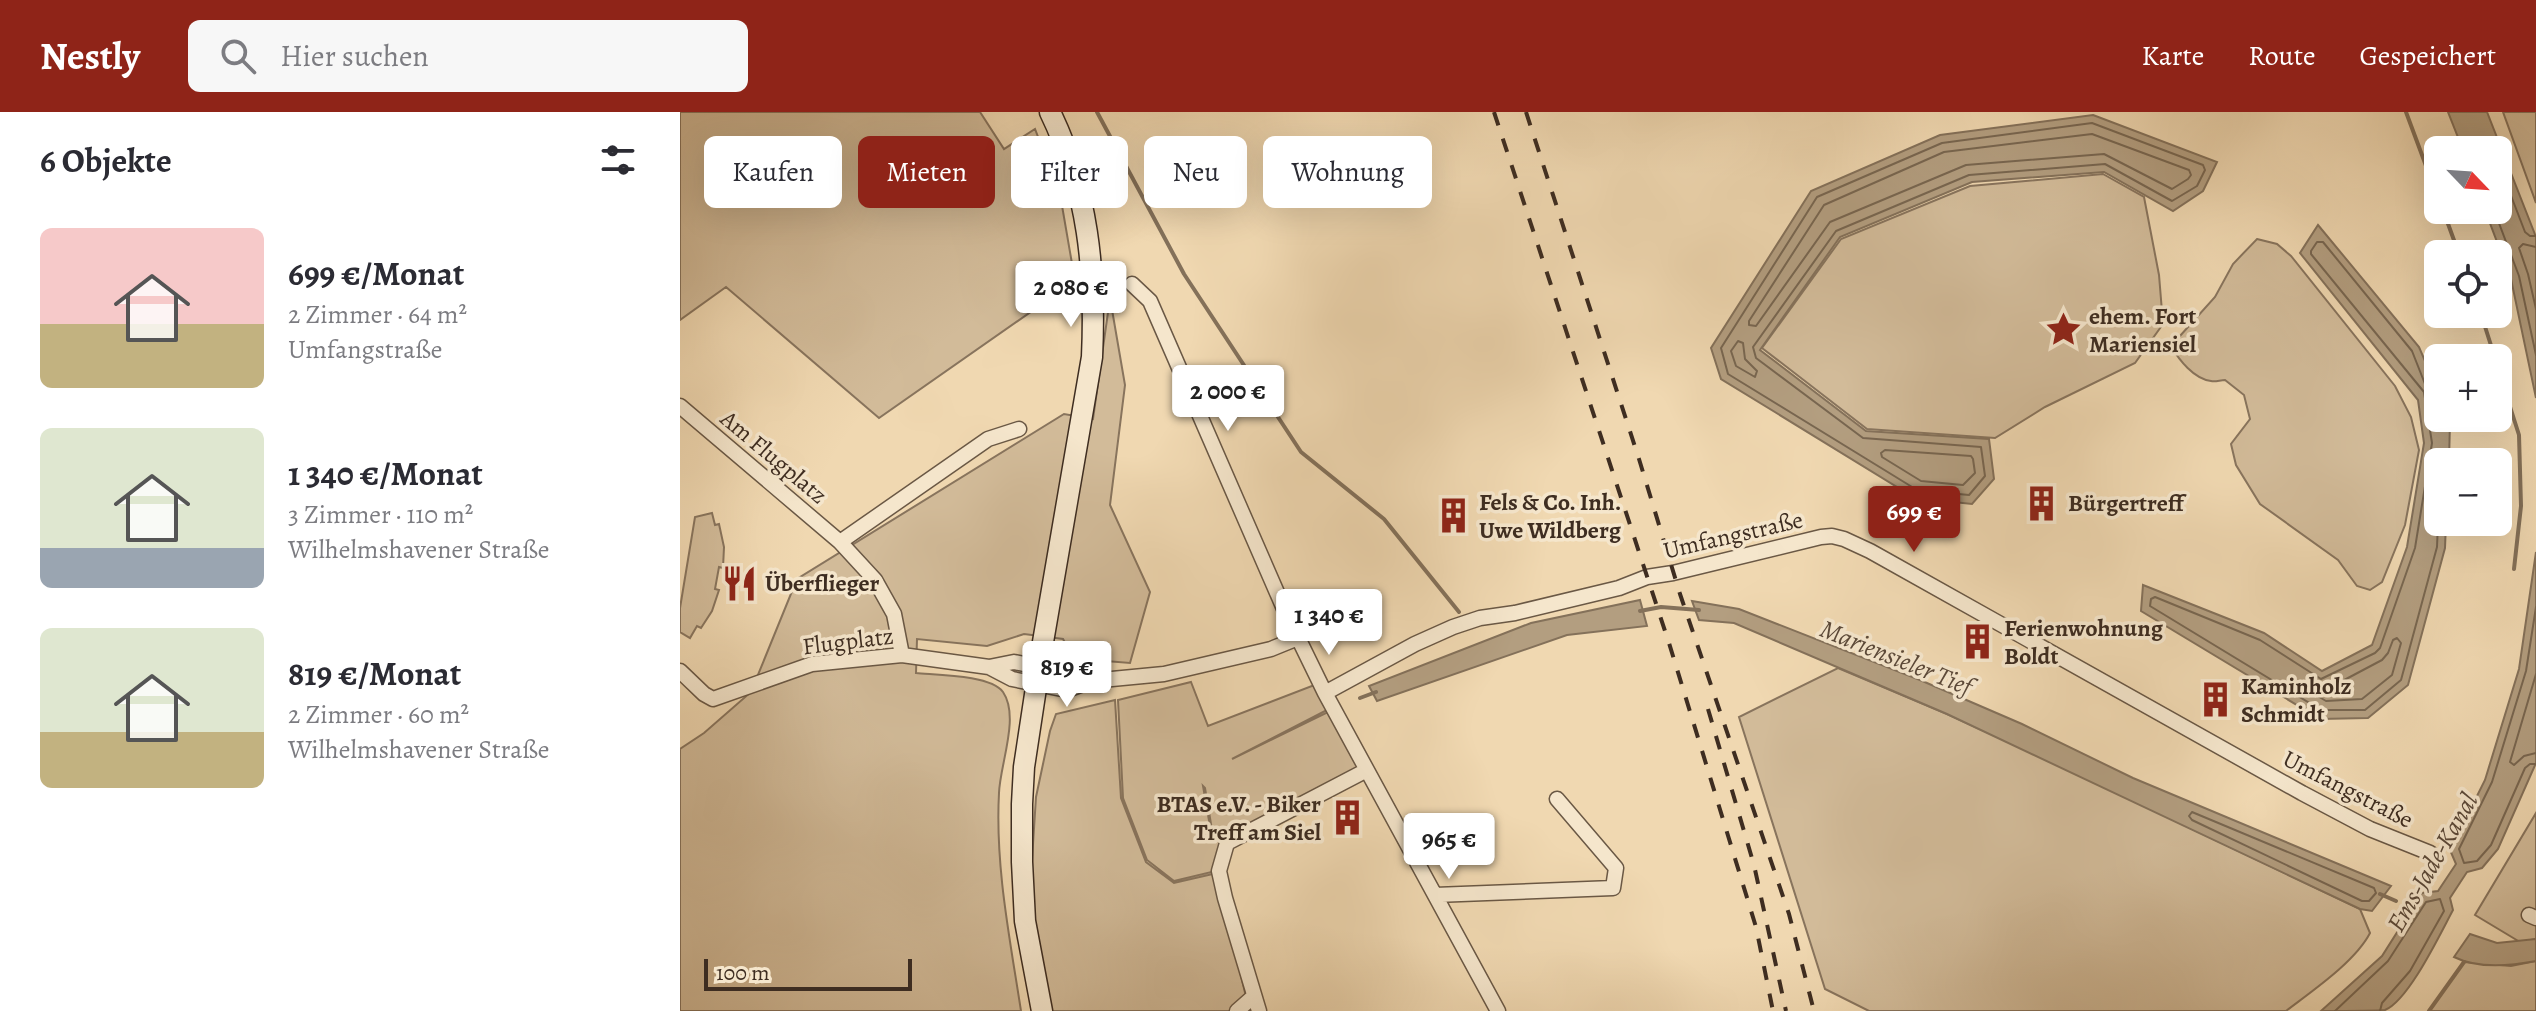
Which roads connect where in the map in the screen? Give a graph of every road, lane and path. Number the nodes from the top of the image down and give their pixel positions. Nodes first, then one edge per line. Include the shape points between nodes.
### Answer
1 (1050, 112) edge
2 (1132, 284) dead end
3 (680, 406) edge
4 (1019, 429) dead end
5 (840, 542) junction
6 (1298, 638) junction
7 (902, 655) junction
8 (680, 671) edge
9 (1038, 676) junction
10 (1325, 693) junction
11 (1365, 771) junction
12 (1557, 799) dead end
13 (2430, 853) dead end
14 (1435, 895) junction
15 (1254, 996) junction
16 (1042, 1011) edge
17 (1237, 1011) edge
18 (1259, 1011) edge
19 (1498, 1011) edge

1 - 9 street via 1071,162 1088,228 1094,312 1092,357
2 - 6 street via 1150,301
3 - 5 street, Am Flugplatz
4 - 5 street via 988,439
5 - 7 street, Am Flugplatz via 882,591 894,614
6 - 9 street, Flugplatz via 1164,674 1091,681 1067,690
6 - 10 street
7 - 8 street, Flugplatz via 812,664 713,699
7 - 9 street, Flugplatz via 989,667 1003,676
9 - 16 street via 1022,804 1025,921
10 - 11 street
10 - 13 street, Umfangstraße via 1415,644 1480,618 1832,536 1870,551 2302,793
11 - 14 street
11 - 15 street via 1227,843 1219,871
12 - 14 street via 1616,868 1618,892
14 - 19 street
15 - 17 street
15 - 18 street

